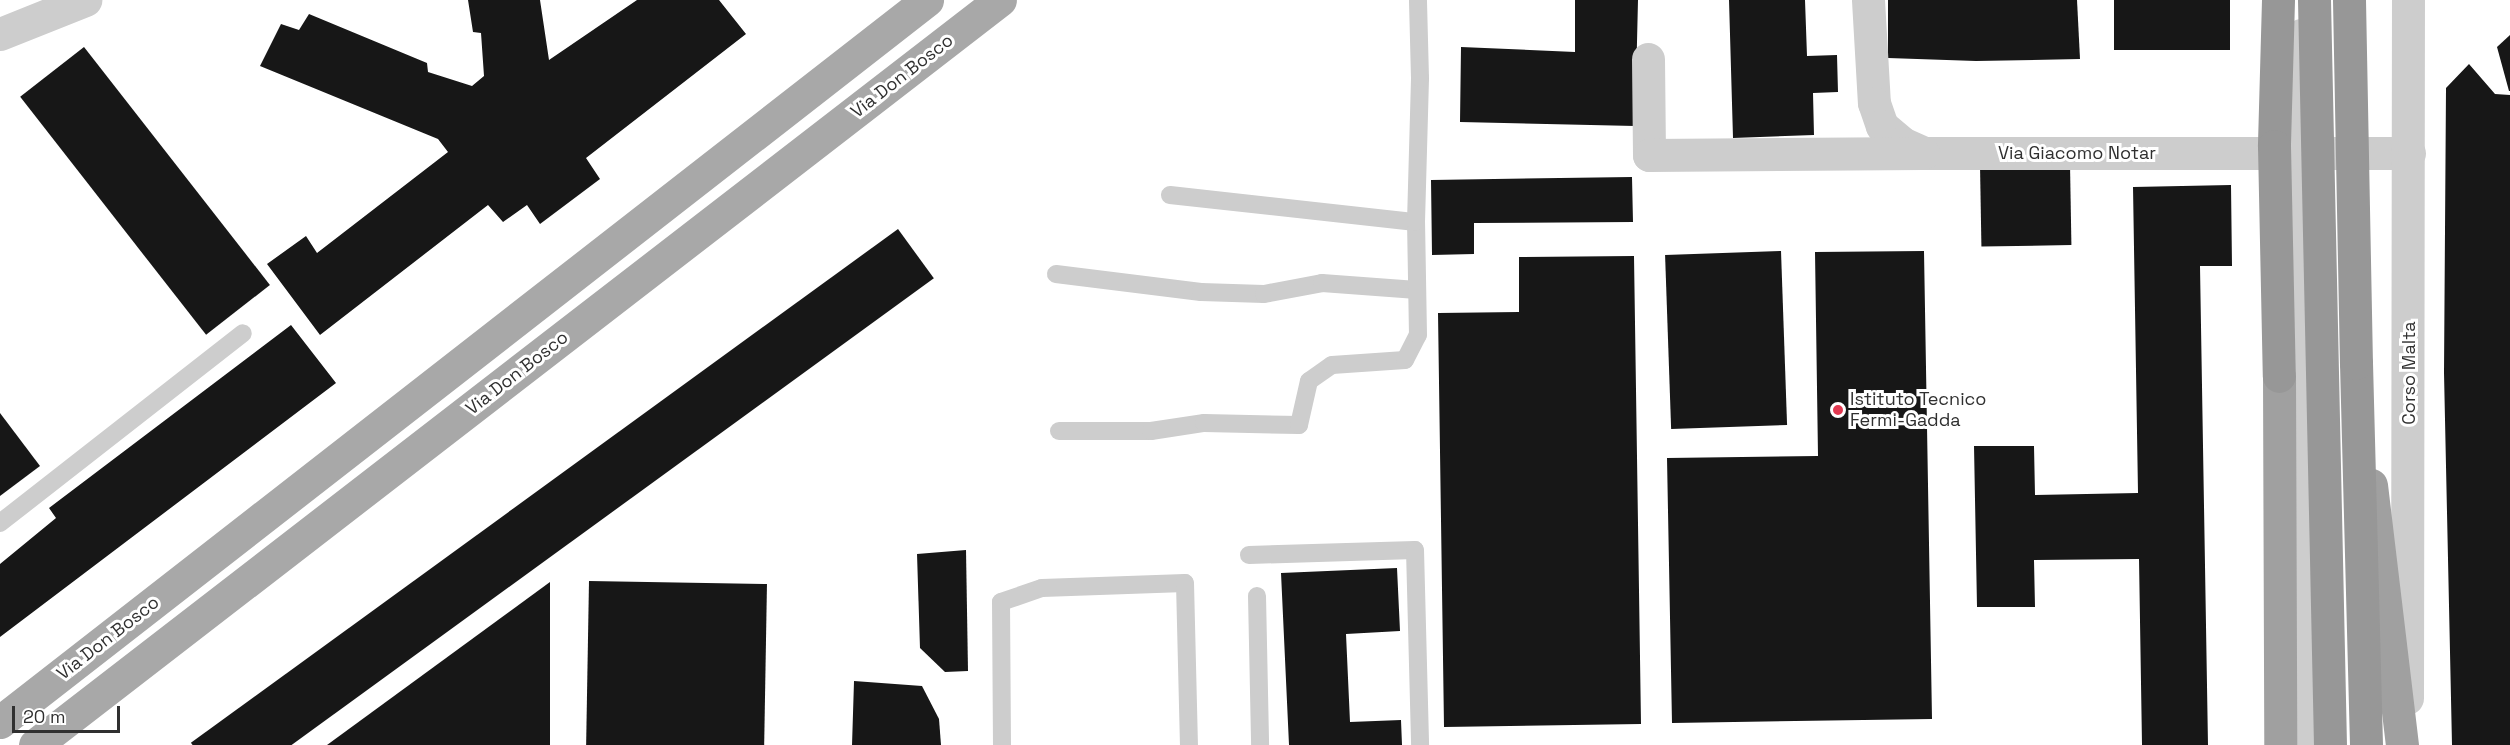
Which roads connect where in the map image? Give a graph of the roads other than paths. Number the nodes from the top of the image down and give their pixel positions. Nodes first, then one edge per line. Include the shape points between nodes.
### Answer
1 (85, 0) edge
2 (927, 0) edge
3 (1000, 0) edge
4 (1418, 0) edge
5 (1868, 0) edge
6 (2278, 0) edge
7 (2302, 0) edge
8 (2314, 0) edge
9 (2349, 0) edge
10 (2408, 0) edge
11 (0, 34) edge
12 (1648, 59) dead end
13 (1924, 153) junction
14 (2296, 153) junction
15 (2409, 153) junction
16 (1170, 195) dead end
17 (1416, 222) junction
18 (1056, 274) dead end
19 (1417, 290) junction
20 (243, 333) dead end
21 (2356, 363) junction
22 (1059, 431) dead end
23 (0, 523) edge
24 (1250, 555) dead end
25 (1257, 596) dead end
26 (0, 722) edge
27 (35, 745) edge
28 (1002, 745) edge
29 (1189, 745) edge
30 (1260, 745) edge
31 (1420, 745) edge
32 (2280, 745) edge
33 (2297, 745) edge
34 (2330, 745) edge
35 (2366, 745) edge
36 (2403, 745) edge

1 - 11 street
2 - 26 main road, Via Don Bosco
3 - 27 main road, Via Don Bosco
4 - 17 lane
5 - 13 street, Via Giacomo Notar via 1874,103 1882,126
6 - 32 highway, bridge via 2274,146
7 - 14 street
8 - 34 highway, bridge
9 - 21 highway, bridge
10 - 15 street, Corso Malta
12 - 13 street via 1649,154
13 - 14 street, Via Giacomo Notar
14 - 15 street, Via Giacomo Notar
14 - 33 street
15 - 36 street, Corso Malta via 2408,706
16 - 17 lane
17 - 19 lane
18 - 19 lane via 1201,292 1264,294 1322,283
19 - 22 lane via 1418,334 1405,360 1332,365 1309,381 1299,425 1204,423 1150,431
20 - 23 lane
21 - 35 highway
21 - 36 highway
24 - 31 lane via 1415,550
25 - 30 lane
28 - 29 lane via 1001,602 1042,588 1185,583

